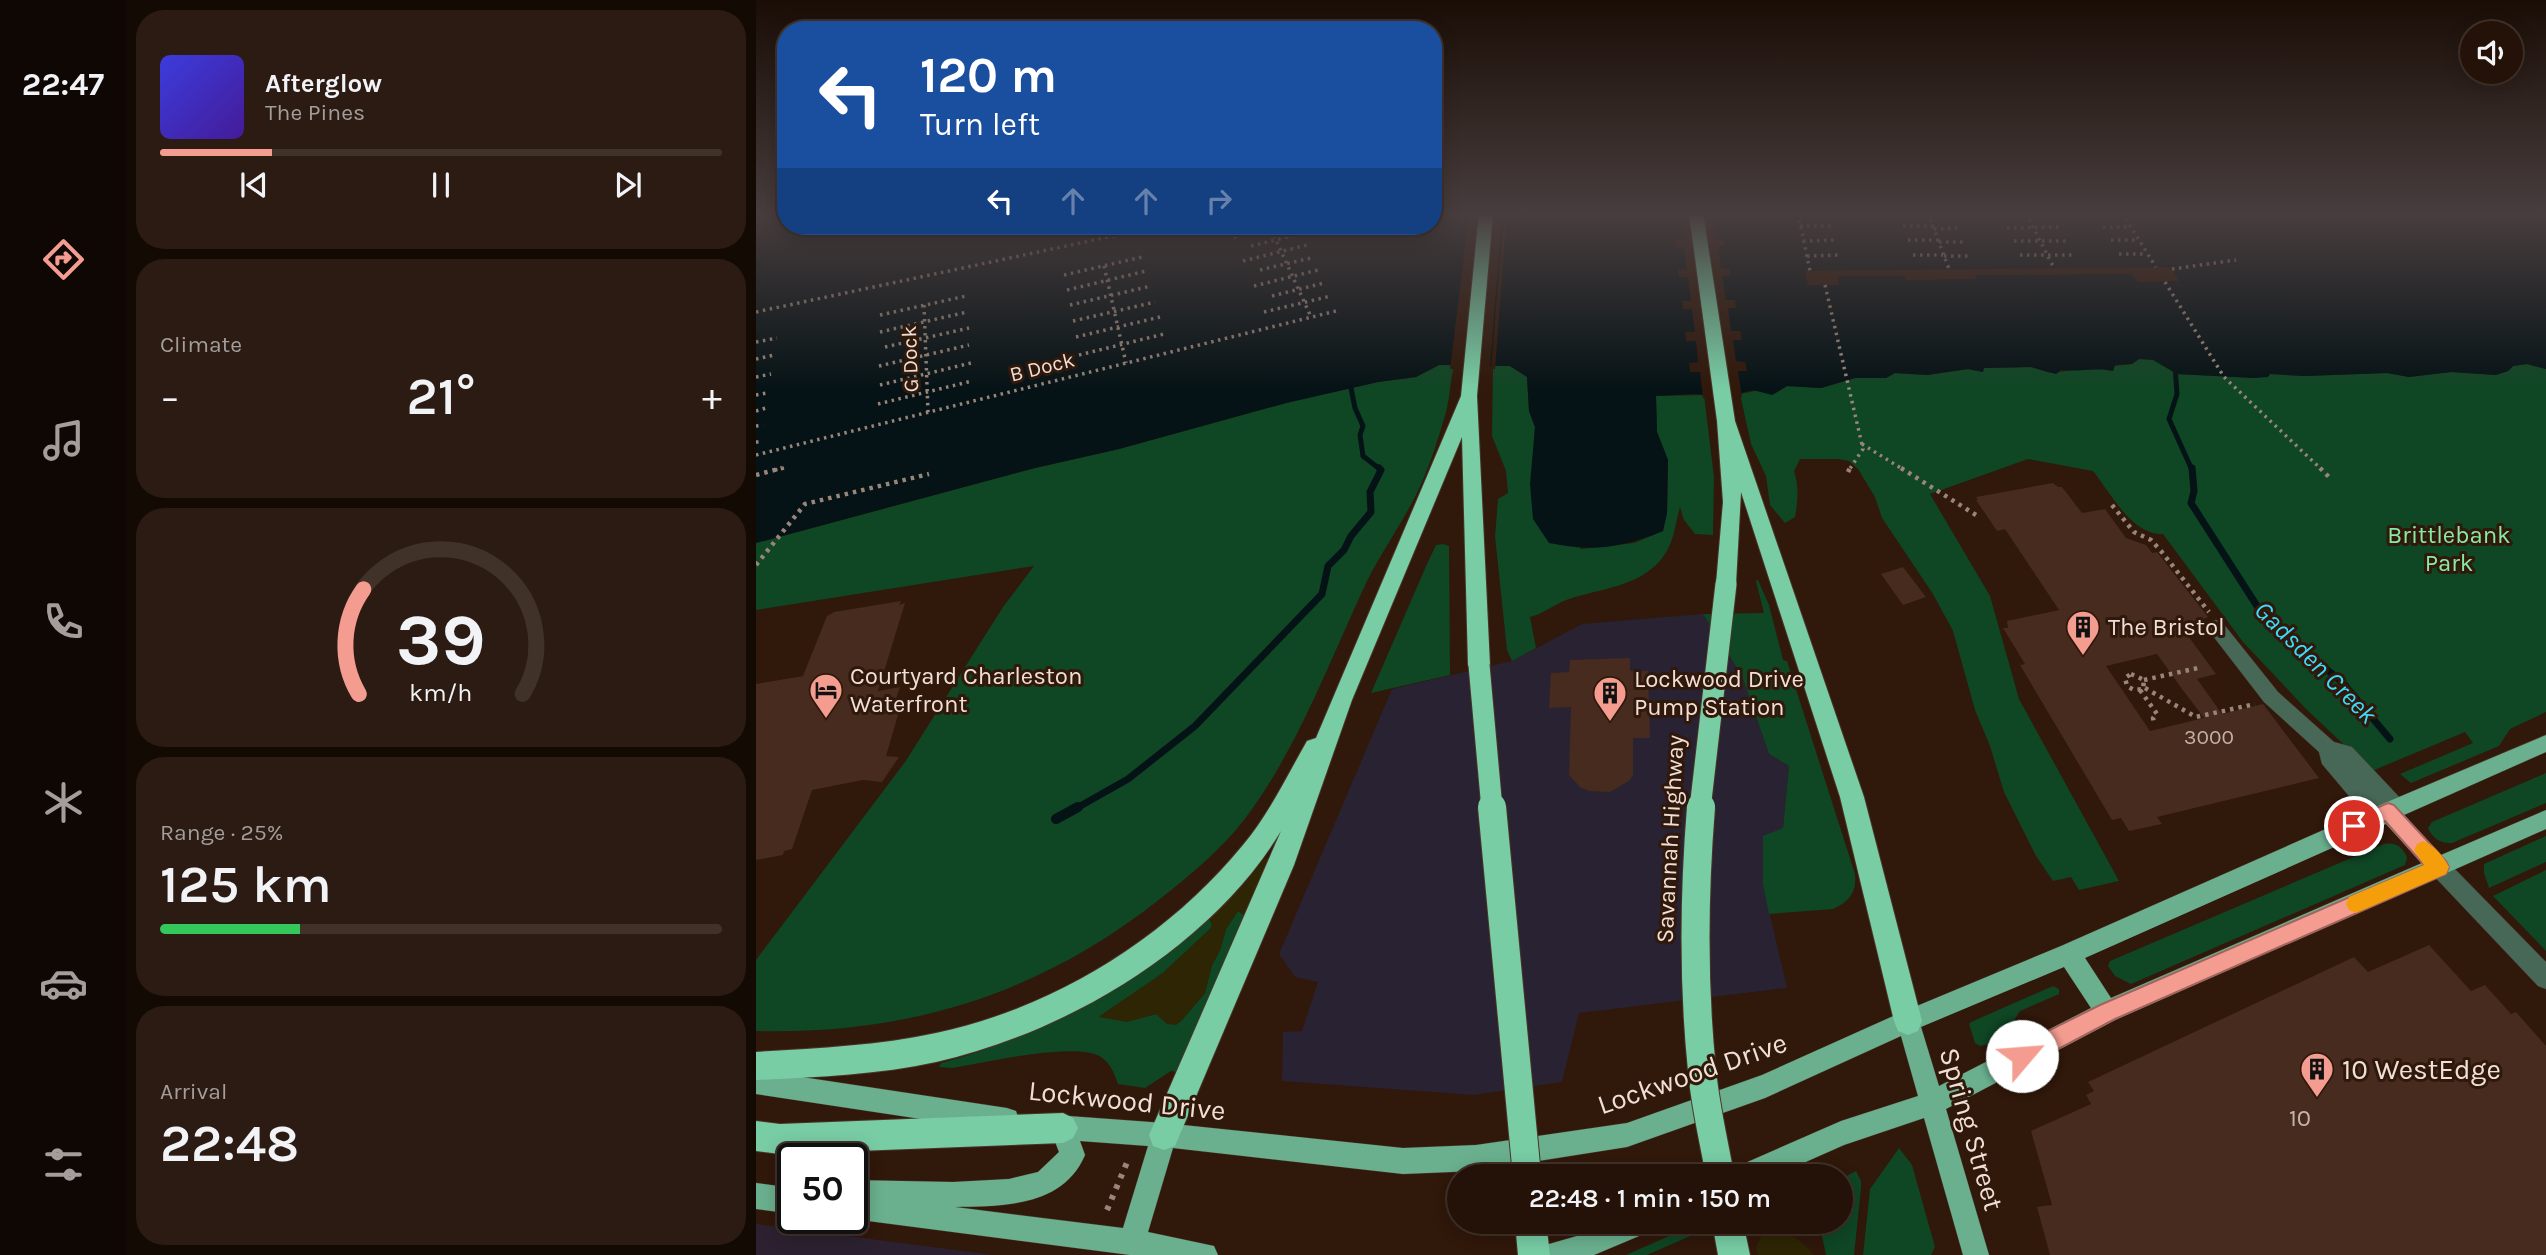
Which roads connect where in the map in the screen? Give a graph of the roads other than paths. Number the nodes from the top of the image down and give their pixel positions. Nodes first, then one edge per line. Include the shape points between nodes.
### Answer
1 (1480, 272) edge
2 (1704, 272) edge
3 (1469, 391) junction
4 (1726, 421) junction
5 (2216, 627) road end
6 (1341, 700) junction
7 (2546, 743) edge
8 (2387, 811) junction
9 (2546, 819) edge
10 (2439, 867) junction
11 (2069, 954) junction
12 (2546, 978) edge
13 (2107, 1012) junction
14 (1908, 1021) junction
15 (756, 1066) edge
16 (756, 1082) edge
17 (1932, 1103) junction
18 (1063, 1128) junction
19 (1164, 1135) junction
20 (756, 1136) edge
21 (1526, 1164) edge
22 (1718, 1164) edge
23 (1772, 1164) edge
24 (777, 1193) edge
25 (868, 1193) edge
26 (756, 1194) edge
27 (777, 1198) edge
28 (868, 1210) edge
29 (1532, 1234) edge
30 (1613, 1234) edge
31 (1730, 1234) edge
32 (1130, 1248) edge
33 (1205, 1255) edge
34 (1535, 1255) edge
35 (1551, 1255) edge
36 (1734, 1255) edge
37 (1976, 1255) edge

1 - 3 highway
2 - 4 highway, Savannah Highway
3 - 6 highway via 1432,490
3 - 21 highway, bridge via 1479,665
4 - 14 highway via 1852,797
4 - 22 highway, Savannah Highway, bridge via 1732,502 1697,837 1696,986 1703,1073
5 - 8 street via 2272,697 2328,748 2345,753
6 - 15 highway via 1253,852 1156,946 1101,982 1030,1017 960,1041 907,1052
6 - 19 highway via 1281,865
7 - 8 main road, Lockwood Drive
8 - 10 main road
8 - 11 main road, Lockwood Drive
9 - 10 main road
10 - 12 street
10 - 13 main road
11 - 13 main road
11 - 14 main road, Lockwood Drive
13 - 17 main road
14 - 17 main road, Spring Street
14 - 19 main road, Lockwood Drive via 1765,1086 1615,1137 1476,1158 1403,1161
16 - 18 main road, Lockwood Drive
17 - 23 main road via 1842,1133
17 - 37 main road, Spring Street
18 - 19 main road, Lockwood Drive
18 - 20 highway via 780,1139
18 - 25 main road via 1072,1155 1047,1182 1033,1188 1004,1193
19 - 32 main road
24 - 26 main road
26 - 27 main road
28 - 32 main road
29 - 34 highway
30 - 35 main road
31 - 36 highway
32 - 33 main road

